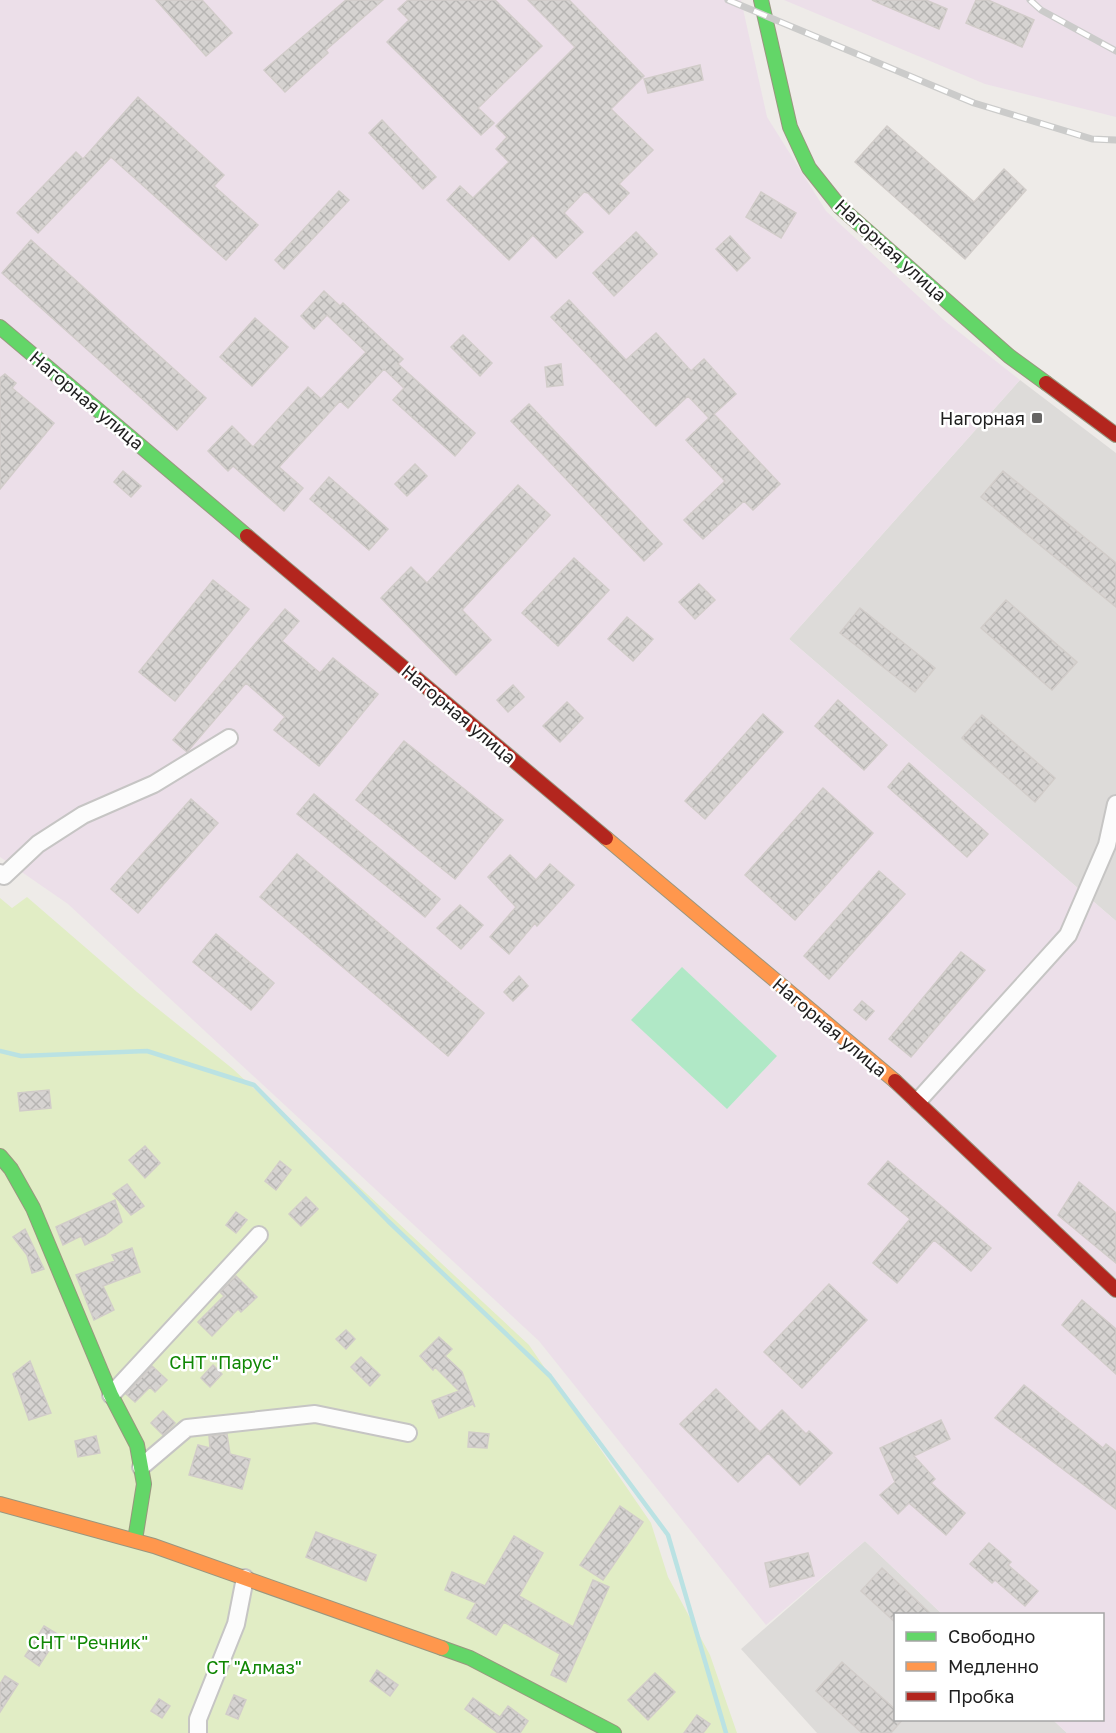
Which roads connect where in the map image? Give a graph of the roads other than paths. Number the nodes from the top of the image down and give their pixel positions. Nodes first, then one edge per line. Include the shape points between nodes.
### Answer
1 (761, 0) edge
2 (0, 327) edge
3 (1116, 435) edge
4 (229, 738) dead end
5 (1116, 804) edge
6 (0, 873) edge
7 (918, 1101) junction
8 (0, 1156) edge
9 (259, 1235) dead end
10 (1116, 1290) edge
11 (111, 1395) junction
12 (408, 1433) dead end
13 (141, 1467) junction
14 (0, 1504) edge
15 (135, 1540) junction
16 (245, 1578) junction
17 (198, 1733) edge
18 (614, 1733) edge

1 - 3 street, Нагорная улица via 790,127 810,168 840,207 1009,356
2 - 7 street, Нагорная улица
4 - 6 street via 154,784 83,815 38,844 4,876
5 - 7 street via 1107,845 1068,935
7 - 10 street, Нагорная улица
8 - 11 street via 33,1208
9 - 11 street
11 - 13 street via 137,1445
12 - 13 street via 315,1414 187,1428
13 - 15 street via 144,1484
14 - 15 street
15 - 16 street
16 - 17 street via 236,1624 198,1719
16 - 18 street via 470,1658

